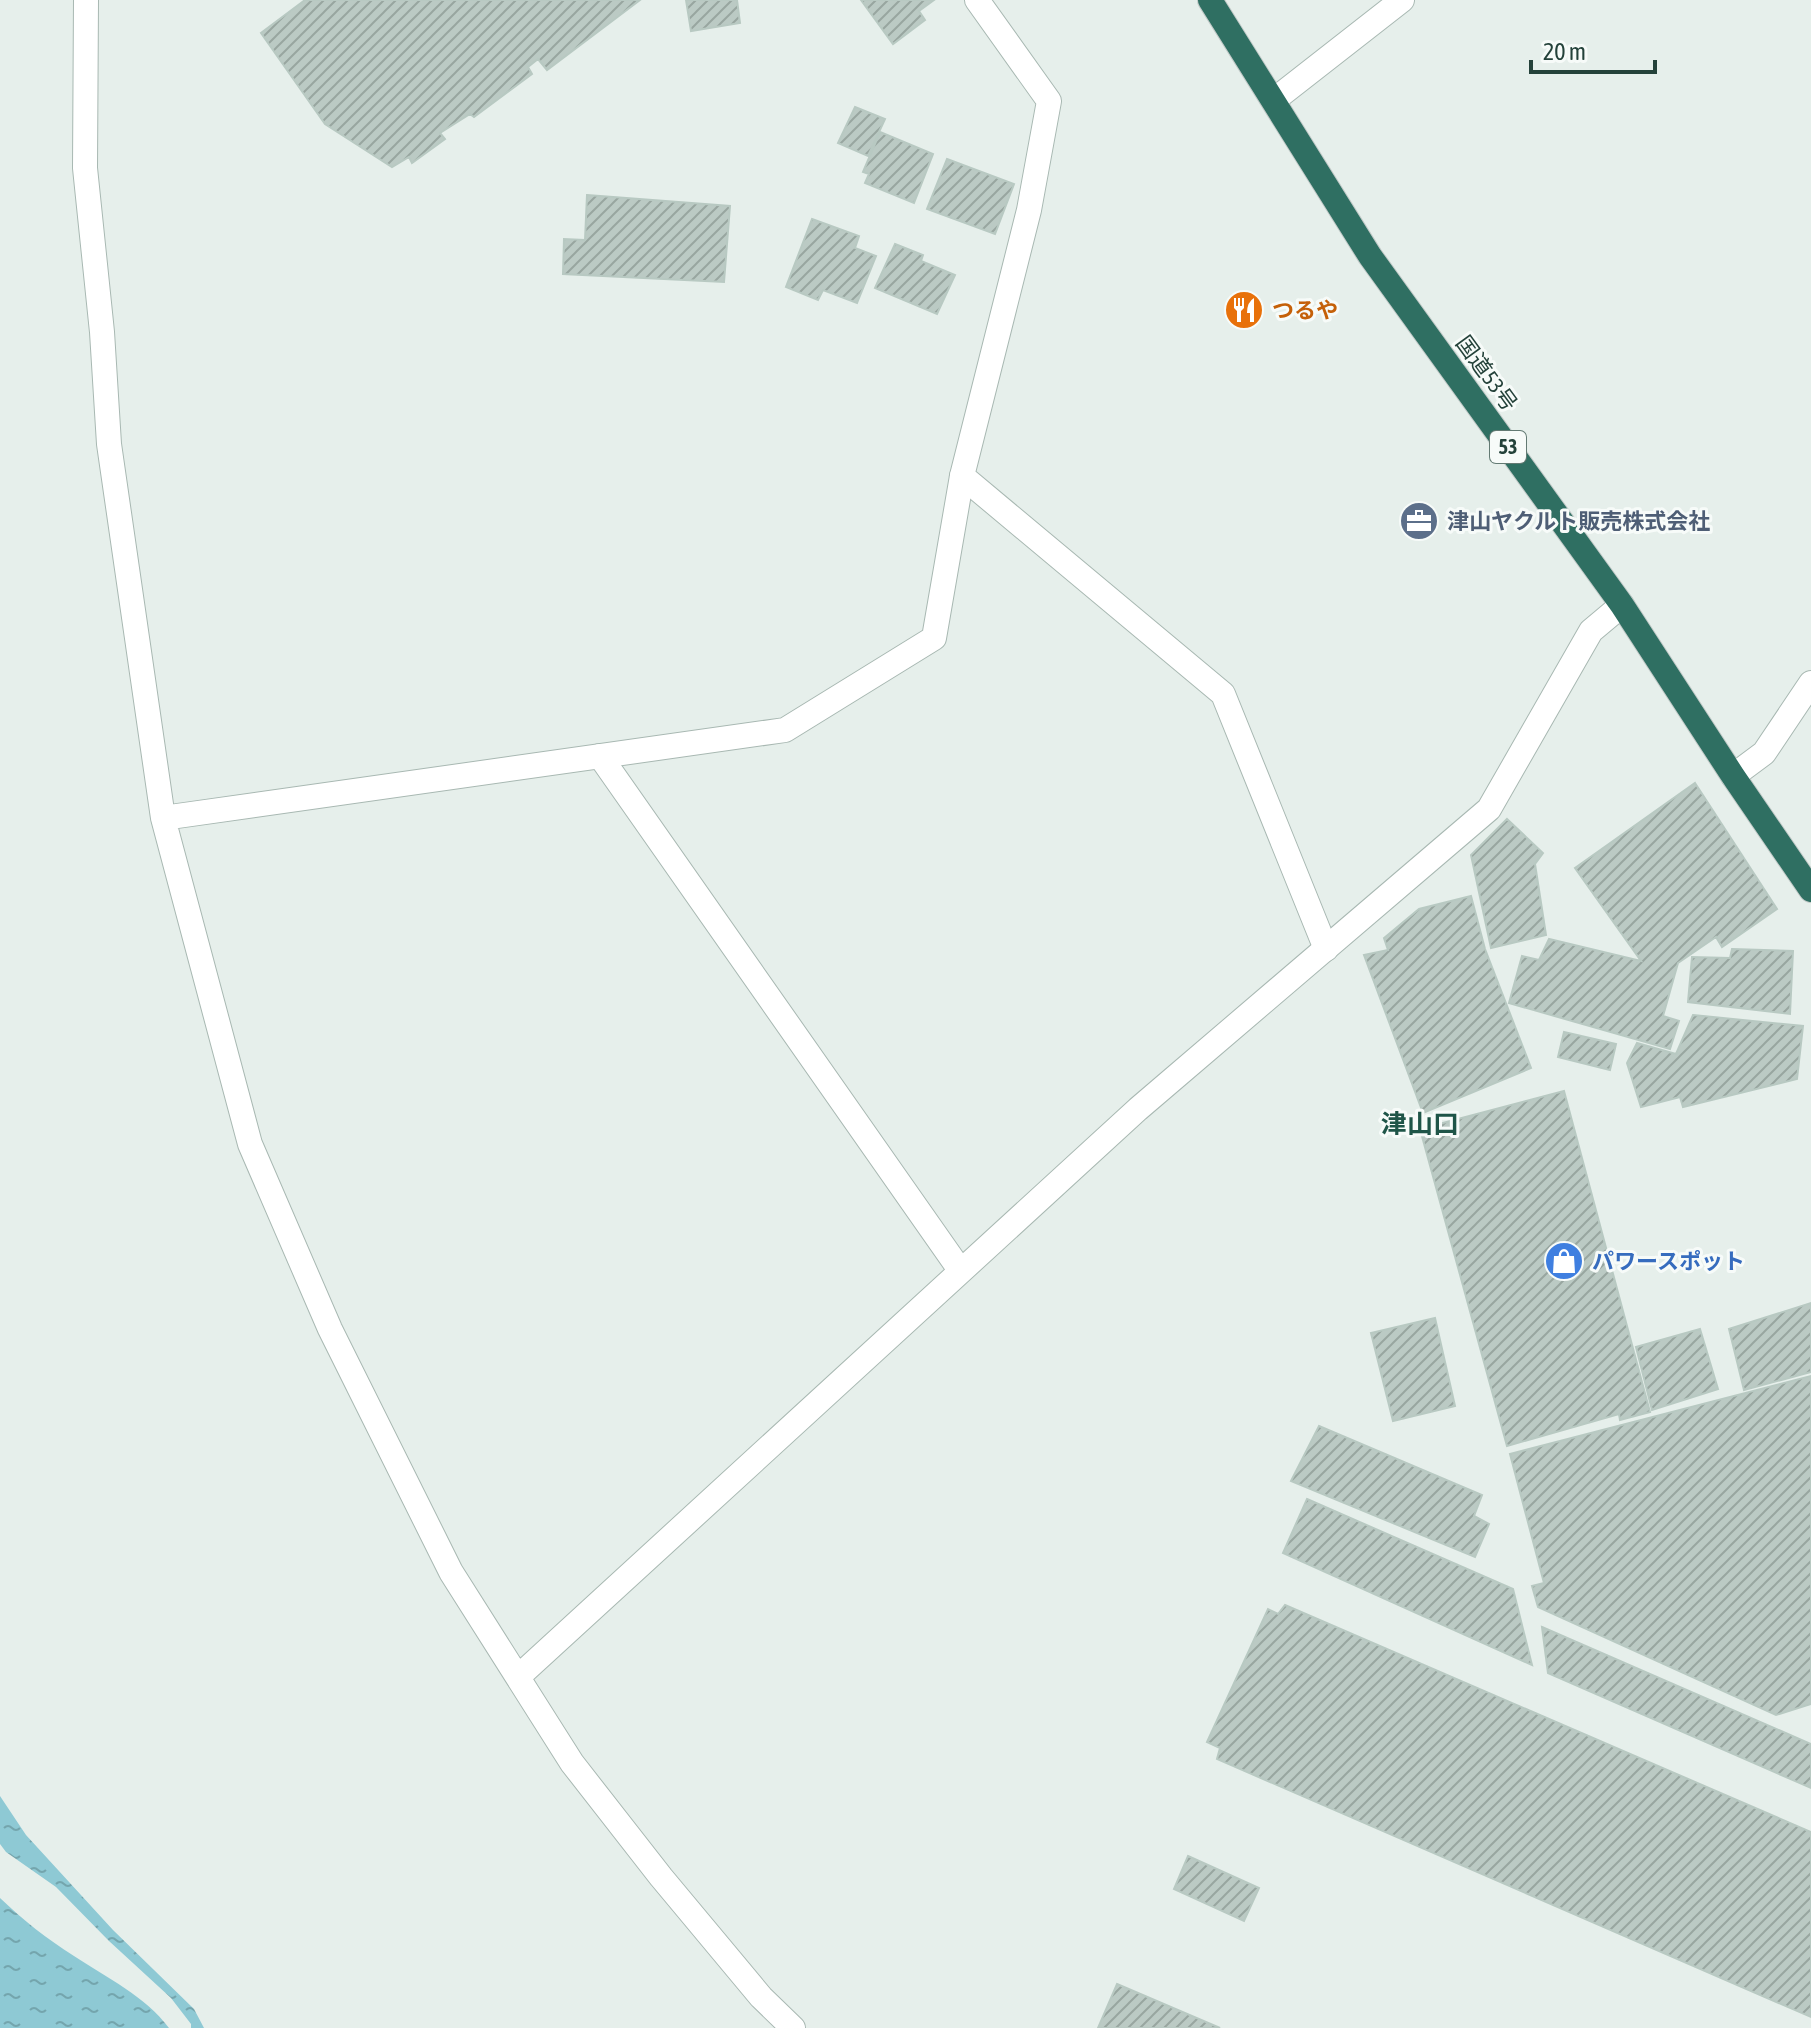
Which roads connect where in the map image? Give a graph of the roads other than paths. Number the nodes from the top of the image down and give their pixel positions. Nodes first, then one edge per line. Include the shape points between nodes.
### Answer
1 (86, 0) edge
2 (977, 0) edge
3 (1210, 0) edge
4 (1402, 0) edge
5 (1274, 100) junction
6 (962, 476) junction
7 (1622, 605) junction
8 (1811, 683) edge
9 (600, 756) junction
10 (1733, 776) junction
11 (163, 818) junction
12 (1811, 890) edge
13 (1326, 949) junction
14 (960, 1270) junction
15 (518, 1677) junction
16 (793, 2028) edge

1 - 11 street via 85,168 109,444
2 - 6 street via 1049,101 1029,210
3 - 5 highway, 国道53号 / 53
4 - 5 street
5 - 7 highway, 国道53号 / 53 via 1370,256
6 - 9 street via 934,638 785,730
6 - 13 street via 1223,694
7 - 10 highway, 国道53号 / 53
7 - 13 street via 1591,631 1489,809
8 - 10 street via 1764,753
9 - 11 street
9 - 14 street
10 - 12 highway, 国道53号 / 53
11 - 15 street via 250,1144 330,1329 451,1572
13 - 14 street
14 - 15 street
15 - 16 street via 572,1763 661,1877

